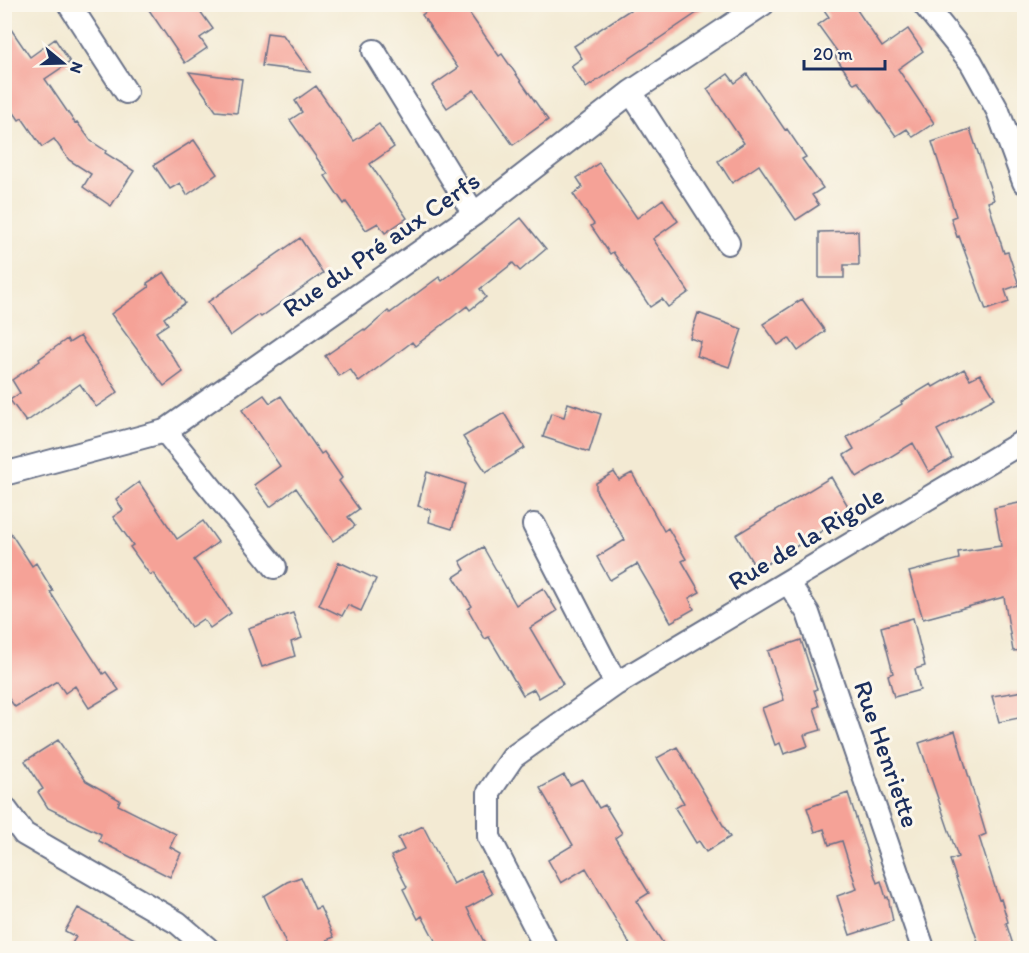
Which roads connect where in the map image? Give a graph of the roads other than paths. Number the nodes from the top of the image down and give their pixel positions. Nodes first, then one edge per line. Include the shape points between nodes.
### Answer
1 (69, 4) edge
2 (763, 4) edge
3 (924, 4) edge
4 (374, 51) dead end
5 (126, 92) dead end
6 (631, 92) junction
7 (1024, 182) edge
8 (474, 214) junction
9 (728, 243) dead end
10 (165, 431) junction
11 (1024, 441) edge
12 (4, 474) edge
13 (534, 525) dead end
14 (275, 567) dead end
15 (788, 582) junction
16 (616, 684) junction
17 (4, 807) edge
18 (207, 948) edge
19 (546, 948) edge
20 (923, 948) edge

1 - 5 street
2 - 6 street, Rue du Pré aux Cerfs
3 - 7 street via 971,62 998,111
4 - 8 street
6 - 8 street, Rue du Pré aux Cerfs
6 - 9 street
8 - 10 street, Rue du Pré aux Cerfs
10 - 12 street, Rue du Pré aux Cerfs
10 - 14 street
11 - 15 street, Rue de la Rigole
13 - 16 street
15 - 16 street, Rue de la Rigole
15 - 20 street, Rue Henriette via 808,613
16 - 19 street, Rue de la Rigole via 513,757 489,792 489,837
17 - 18 street via 24,834 178,923

